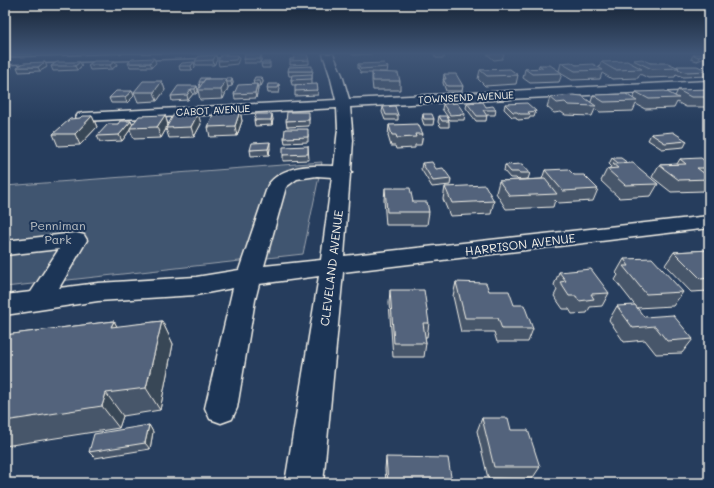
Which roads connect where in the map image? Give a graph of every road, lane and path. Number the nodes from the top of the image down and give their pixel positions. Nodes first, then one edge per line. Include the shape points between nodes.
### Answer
1 (337, 77) edge
2 (709, 85) edge
3 (344, 103) junction
4 (83, 117) edge
5 (343, 172) junction
6 (709, 222) edge
7 (5, 248) edge
8 (332, 266) junction
9 (248, 277) junction
10 (38, 301) junction
11 (5, 305) edge
12 (221, 408) dead end
13 (304, 483) edge

1 - 3 street, CLEVELAND AVENUE
2 - 3 street, TOWNSEND AVENUE
3 - 4 street, CABOT AVENUE
3 - 5 street, CLEVELAND AVENUE via 346,131
5 - 8 street, CLEVELAND AVENUE
5 - 9 street via 297,174 280,181 275,189
6 - 8 street, HARRISON AVENUE
7 - 10 street via 76,240
8 - 9 street, HARRISON AVENUE
8 - 13 street, CLEVELAND AVENUE
9 - 10 street, HARRISON AVENUE via 196,286 98,292
9 - 12 street
10 - 11 street, HARRISON AVENUE

